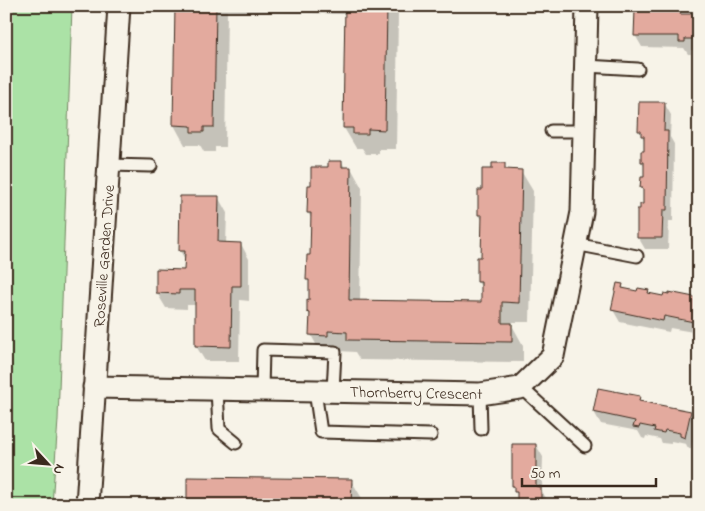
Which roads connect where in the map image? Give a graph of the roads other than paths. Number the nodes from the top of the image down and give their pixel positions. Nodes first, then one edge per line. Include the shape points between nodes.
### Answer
1 (119, 6) edge
2 (587, 6) edge
3 (586, 66) junction
4 (638, 69) dead end
5 (551, 131) dead end
6 (584, 131) junction
7 (109, 165) junction
8 (151, 166) dead end
9 (576, 244) junction
10 (637, 256) dead end
11 (94, 387) junction
12 (521, 387) junction
13 (218, 389) junction
14 (262, 390) junction
15 (324, 391) junction
16 (480, 394) junction
17 (481, 429) dead end
18 (431, 435) dead end
19 (236, 443) dead end
20 (585, 446) dead end
21 (87, 505) edge

1 - 7 street, Roseville Garden Drive
2 - 3 street
3 - 4 lane
3 - 6 street
5 - 6 lane
6 - 9 street via 582,212
7 - 8 lane
7 - 11 street, Roseville Garden Drive
9 - 10 lane
9 - 12 street via 553,356
11 - 13 street, Thornberry Crescent
11 - 21 street, Roseville Garden Drive
12 - 16 street, Thornberry Crescent
12 - 20 lane
13 - 14 street, Thornberry Crescent
13 - 19 lane via 219,429
14 - 15 street, Thornberry Crescent
14 - 15 lane via 263,350 335,352
15 - 16 street, Thornberry Crescent
15 - 18 lane via 321,432
16 - 17 lane

